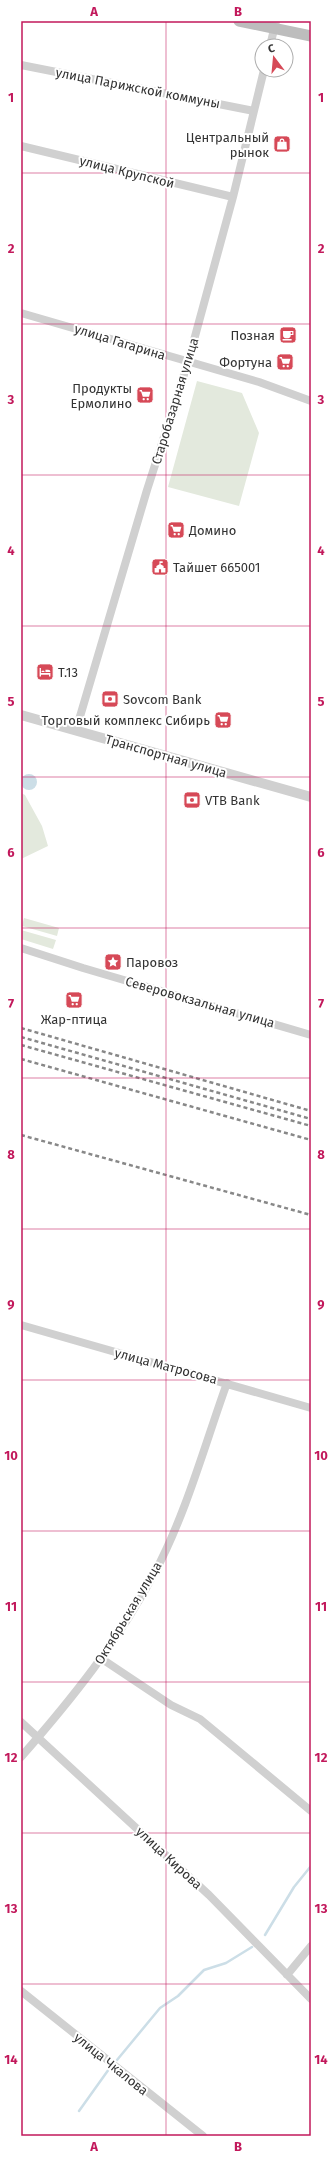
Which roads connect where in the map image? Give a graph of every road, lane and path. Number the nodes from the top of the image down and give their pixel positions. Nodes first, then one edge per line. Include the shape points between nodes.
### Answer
1 (239, 21) edge
2 (276, 25) edge
3 (311, 36) edge
4 (272, 38) edge
5 (21, 65) edge
6 (262, 78) edge
7 (254, 111) junction
8 (21, 146) edge
9 (233, 197) junction
10 (21, 313) edge
11 (188, 362) junction
12 (311, 401) edge
13 (21, 715) edge
14 (76, 730) junction
15 (311, 797) edge
16 (21, 948) edge
17 (311, 1035) edge
18 (21, 1324) edge
19 (227, 1382) junction
20 (311, 1408) edge
21 (102, 1659) junction
22 (21, 1722) edge
23 (38, 1737) junction
24 (21, 1757) edge
25 (311, 1811) edge
26 (311, 1946) edge
27 (287, 1975) junction
28 (21, 1991) edge
29 (311, 1999) edge
30 (203, 2136) edge

1 - 2 main road
2 - 3 main road
2 - 4 street
5 - 7 street, улица Парижской коммуны
6 - 7 street, Старобазарная улица
7 - 9 street, Старобазарная улица
8 - 9 street, улица Крупской
9 - 11 street, Старобазарная улица
10 - 11 street, улица Гагарина
11 - 12 street, улица Гагарина via 259,382
11 - 14 street, Старобазарная улица
13 - 14 street, Транспортная улица
14 - 15 street, Транспортная улица
16 - 17 street, Северовокзальная улица
18 - 19 street, улица Матросова
19 - 20 street, улица Матросова
19 - 21 street, Октябрьская улица via 186,1499 155,1572
21 - 23 street, Октябрьская улица
21 - 25 street via 171,1705 200,1719
22 - 23 street, улица Кирова
23 - 24 street, Октябрьская улица
23 - 27 street, улица Кирова via 210,1895
26 - 27 street
27 - 29 street, улица Кирова
28 - 30 street, улица Чкалова

